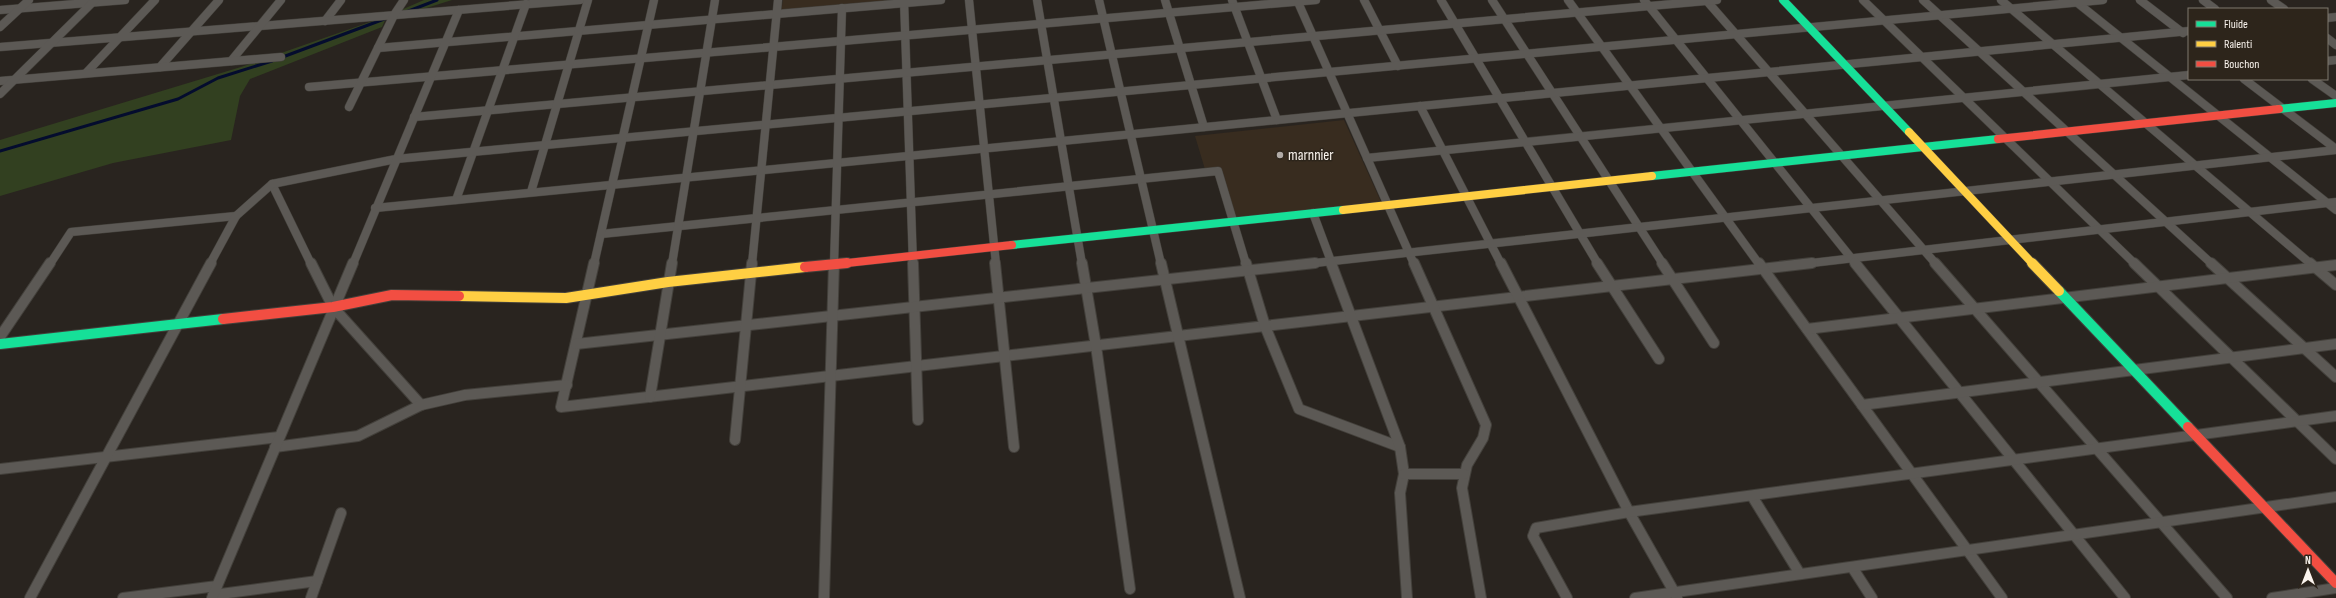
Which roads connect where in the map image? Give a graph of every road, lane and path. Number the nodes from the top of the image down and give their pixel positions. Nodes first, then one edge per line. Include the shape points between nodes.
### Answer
1 (29, 0) edge
2 (125, 0) edge
3 (155, 0) edge
4 (220, 0) edge
5 (282, 0) edge
6 (341, 0) edge
7 (404, 0) edge
8 (580, 0) edge
9 (588, 0) edge
10 (654, 0) edge
11 (715, 0) edge
12 (778, 0) edge
13 (941, 0) edge
14 (969, 0) edge
15 (1037, 0) edge
16 (1099, 0) edge
17 (1165, 0) edge
18 (1316, 0) edge
19 (1364, 0) edge
20 (1442, 0) edge
21 (1492, 0) edge
22 (1568, 0) edge
23 (1706, 0) edge
24 (1717, 0) edge
25 (1783, 0) edge
26 (1862, 0) edge
27 (1923, 0) edge
28 (2001, 0) edge
29 (2103, 0) edge
30 (2140, 0) edge
31 (2203, 0) edge
32 (2271, 0) edge
33 (94, 1) edge
34 (1298, 1) edge
35 (2075, 1) edge
36 (904, 2) edge
37 (1647, 3) edge
38 (526, 4) junction
39 (1234, 4) edge
40 (21, 8) junction
41 (842, 8) junction
42 (2214, 8) edge
43 (2283, 8) edge
44 (2011, 9) junction
45 (0, 10) edge
46 (459, 10) junction
47 (1169, 13) junction
48 (1578, 13) junction
49 (776, 14) junction
50 (394, 15) junction
51 (1940, 15) junction
52 (1103, 19) junction
53 (1504, 19) junction
54 (712, 20) junction
55 (1884, 20) junction
56 (325, 21) junction
57 (1041, 24) junction
58 (1455, 24) junction
59 (648, 25) junction
60 (260, 26) junction
61 (0, 27) edge
62 (1809, 27) junction
63 (972, 30) junction
64 (1380, 30) junction
65 (578, 31) junction
66 (191, 32) junction
67 (2185, 32) edge
68 (1736, 34) junction
69 (514, 36) junction
70 (905, 36) junction
71 (1314, 36) junction
72 (120, 37) junction
73 (2121, 38) junction
74 (2328, 39) edge
75 (1676, 40) junction
76 (842, 41) junction
77 (446, 42) junction
78 (1248, 42) junction
79 (52, 43) junction
80 (2054, 45) junction
81 (2336, 45) edge
82 (0, 47) edge
83 (773, 47) junction
84 (1602, 47) junction
85 (378, 48) junction
86 (1180, 48) junction
87 (1980, 52) junction
88 (706, 53) junction
89 (1112, 54) junction
90 (1527, 54) junction
91 (281, 57) dead end
92 (1922, 57) junction
93 (1476, 58) junction
94 (640, 59) junction
95 (231, 61) junction
96 (1048, 61) junction
97 (568, 65) junction
98 (1844, 65) junction
99 (1398, 66) junction
100 (160, 67) junction
101 (976, 67) junction
102 (502, 71) junction
103 (1330, 72) junction
104 (1769, 72) junction
105 (86, 73) junction
106 (906, 73) junction
107 (2188, 75) edge
108 (2169, 76) junction
109 (431, 77) junction
110 (1262, 78) junction
111 (1707, 78) junction
112 (15, 79) junction
113 (840, 79) junction
114 (0, 80) edge
115 (2245, 80) edge
116 (2313, 80) edge
117 (361, 83) junction
118 (2100, 84) junction
119 (769, 85) junction
120 (1191, 85) junction
121 (1630, 86) junction
122 (309, 88) dead end
123 (2023, 91) junction
124 (700, 92) junction
125 (1121, 92) junction
126 (1553, 93) junction
127 (0, 94) edge
128 (2336, 96) edge
129 (632, 98) junction
130 (1054, 98) junction
131 (1500, 98) junction
132 (1963, 98) junction
133 (2336, 103) edge
134 (557, 104) junction
135 (980, 105) junction
136 (1420, 106) junction
137 (1883, 106) junction
138 (349, 107) dead end
139 (2283, 109) junction
140 (488, 111) junction
141 (908, 112) junction
142 (1348, 113) junction
143 (1805, 114) junction
144 (2218, 116) junction
145 (414, 117) junction
146 (839, 118) junction
147 (1277, 120) junction
148 (1740, 120) junction
149 (2146, 124) junction
150 (766, 125) junction
151 (1204, 127) junction
152 (1661, 128) junction
153 (693, 132) junction
154 (2067, 132) junction
155 (1131, 134) junction
156 (1580, 136) junction
157 (622, 138) junction
158 (2005, 138) junction
159 (1060, 140) junction
160 (1525, 142) junction
161 (545, 145) junction
162 (1922, 147) junction
163 (984, 148) junction
164 (1443, 150) junction
165 (2336, 150) edge
166 (473, 152) junction
167 (909, 156) junction
168 (1841, 156) junction
169 (2270, 157) junction
170 (1368, 158) junction
171 (396, 159) junction
172 (838, 163) junction
173 (1775, 163) junction
174 (2196, 166) junction
175 (761, 170) junction
176 (1693, 172) junction
177 (2114, 174) junction
178 (686, 177) junction
179 (1142, 179) junction
180 (1609, 181) junction
181 (2050, 182) junction
182 (272, 184) junction
183 (612, 185) junction
184 (1068, 186) junction
185 (1552, 187) junction
186 (1964, 191) junction
187 (531, 192) junction
188 (989, 195) junction
189 (1467, 196) junction
190 (456, 200) junction
191 (1880, 200) junction
192 (911, 203) junction
193 (2332, 203) edge
194 (1388, 205) junction
195 (375, 208) junction
196 (1811, 208) junction
197 (836, 210) junction
198 (2336, 210) edge
199 (2251, 212) junction
200 (1313, 213) junction
201 (236, 216) junction
202 (1726, 217) junction
203 (757, 218) junction
204 (1234, 222) junction
205 (2166, 222) junction
206 (678, 226) junction
207 (1639, 227) junction
208 (1153, 230) junction
209 (2099, 230) junction
210 (1580, 233) junction
211 (601, 234) junction
212 (1077, 238) junction
213 (2011, 240) junction
214 (1491, 243) junction
215 (994, 247) junction
216 (1924, 250) junction
217 (1409, 252) junction
218 (912, 256) junction
219 (1852, 258) junction
220 (1331, 261) junction
221 (835, 264) junction
222 (2336, 265) edge
223 (2316, 267) junction
224 (1763, 269) junction
225 (1248, 270) junction
226 (751, 273) junction
227 (2228, 278) junction
228 (1165, 279) junction
229 (1672, 279) junction
230 (668, 282) junction
231 (2336, 285) edge
232 (1611, 286) junction
233 (2158, 287) junction
234 (1085, 288) junction
235 (587, 294) junction
236 (1518, 297) junction
237 (999, 298) junction
238 (2065, 298) junction
239 (334, 307) junction
240 (914, 307) junction
241 (1433, 307) junction
242 (1975, 309) junction
243 (833, 316) junction
244 (1352, 316) junction
245 (1900, 318) junction
246 (177, 324) junction
247 (746, 325) junction
248 (1266, 326) junction
249 (1807, 329) junction
250 (660, 335) junction
251 (1178, 336) junction
252 (0, 337) edge
253 (1714, 343) dead end
254 (0, 344) edge
255 (576, 344) junction
256 (2336, 344) edge
257 (1096, 346) junction
258 (2304, 348) junction
259 (1005, 356) junction
260 (2231, 358) junction
261 (1659, 359) dead end
262 (916, 366) junction
263 (2134, 370) junction
264 (832, 376) junction
265 (2336, 377) edge
266 (2039, 382) junction
267 (567, 385) junction
268 (740, 387) junction
269 (1960, 393) junction
270 (650, 397) junction
271 (422, 405) junction
272 (1862, 405) junction
273 (2336, 416) edge
274 (918, 420) dead end
275 (2296, 421) junction
276 (2195, 435) junction
277 (279, 437) junction
278 (735, 440) dead end
279 (1400, 447) junction
280 (275, 448) junction
281 (1014, 448) dead end
282 (2097, 449) junction
283 (106, 457) junction
284 (2336, 459) edge
285 (2013, 460) junction
286 (0, 469) edge
287 (1404, 474) junction
288 (1464, 474) junction
289 (1912, 474) junction
290 (1752, 496) junction
291 (2336, 497) edge
292 (2264, 507) junction
293 (1629, 512) junction
294 (341, 513) dead end
295 (2160, 522) junction
296 (2074, 534) junction
297 (1967, 550) junction
298 (1852, 567) junction
299 (1800, 574) junction
300 (317, 581) junction
301 (2336, 583) edge
302 (2336, 588) edge
303 (1130, 589) dead end
304 (214, 593) edge
305 (1676, 595) edge
306 (30, 598) edge
307 (123, 598) edge
308 (311, 598) edge
309 (824, 598) edge
310 (1240, 598) edge
311 (1407, 598) edge
312 (1480, 598) edge
313 (1567, 598) edge
314 (1635, 598) edge
315 (1872, 598) edge
316 (2002, 598) edge
317 (2125, 598) edge
318 (2227, 598) edge
319 (2272, 598) edge

1 - 40 street
2 - 33 street
3 - 72 street
4 - 66 street
5 - 60 street
6 - 56 street
7 - 50 street
8 - 38 street
9 - 65 street
10 - 59 street
11 - 54 street
12 - 49 street
13 - 36 street
14 - 63 street
15 - 57 street
16 - 52 street
17 - 47 street
18 - 34 street
19 - 64 street
20 - 58 street
21 - 53 street
22 - 48 street
23 - 24 street
23 - 37 street
23 - 68 street
25 - 62 street
26 - 55 street
27 - 51 street
28 - 44 street
29 - 35 street
30 - 67 street
31 - 42 street
32 - 43 street
33 - 40 street
33 - 79 street
34 - 39 street
34 - 71 street
35 - 44 street
35 - 73 street
36 - 41 street
36 - 70 street
37 - 48 street
37 - 75 street
38 - 46 street
38 - 69 street
39 - 47 street
39 - 78 street
40 - 45 street
40 - 61 street
41 - 49 street
41 - 76 street
44 - 51 street
44 - 80 street
46 - 50 street
46 - 77 street
47 - 52 street
47 - 86 street
48 - 53 street
48 - 84 street
49 - 54 street
49 - 83 street
50 - 56 street
50 - 85 street
51 - 55 street
51 - 87 street
52 - 57 street
52 - 89 street
53 - 58 street
53 - 90 street
54 - 59 street
54 - 88 street
55 - 62 street
55 - 92 street
56 - 60 street
57 - 63 street
57 - 96 street
58 - 64 street
58 - 93 street
59 - 65 street
59 - 94 street
60 - 66 street
60 - 95 street
62 - 68 street
62 - 98 street
63 - 70 street
63 - 101 street
64 - 71 street
64 - 99 street
65 - 69 street
65 - 97 street
66 - 72 street
66 - 100 street
67 - 73 street
68 - 75 street
68 - 104 street
69 - 77 street
69 - 102 street
70 - 76 street
70 - 106 street
71 - 78 street
71 - 103 street
72 - 79 street
72 - 105 street
73 - 80 street
73 - 108 street
74 - 81 street
75 - 84 street
75 - 111 street
76 - 83 street
76 - 113 street
77 - 85 street
77 - 109 street
78 - 86 street
78 - 110 street
79 - 82 street
79 - 112 street
80 - 87 street
80 - 118 street
83 - 88 street
83 - 119 street
84 - 90 street
84 - 121 street
85 - 117 street
86 - 89 street
86 - 120 street
87 - 92 street
87 - 123 street
88 - 94 street
88 - 124 street
89 - 96 street
89 - 125 street
90 - 93 street
90 - 126 street
91 - 95 street
92 - 98 street
92 - 132 street
93 - 99 street
93 - 131 street
94 - 97 street
94 - 129 street
95 - 100 street
96 - 101 street
96 - 130 street
97 - 102 street
97 - 134 street
98 - 104 street
98 - 137 street
99 - 103 street
100 - 105 street
101 - 106 street
101 - 135 street
102 - 109 street
102 - 140 street
103 - 110 street
103 - 142 street
104 - 111 street
104 - 143 street
105 - 112 street
106 - 113 street
106 - 141 street
107 - 108 street
108 - 118 street
108 - 144 street
109 - 117 street
109 - 145 street
110 - 120 street
110 - 147 street
111 - 121 street
111 - 148 street
112 - 114 street
112 - 127 street
113 - 119 street
113 - 146 street
115 - 139 street
116 - 128 street
117 - 122 street
117 - 138 street
118 - 123 street
118 - 149 street
119 - 124 street
119 - 150 street
120 - 125 street
120 - 151 street
121 - 126 street
121 - 152 street
123 - 132 street
123 - 154 street
124 - 129 street
124 - 153 street
125 - 130 street
125 - 155 street
126 - 131 street
126 - 156 street
129 - 134 street
129 - 157 street
130 - 135 street
130 - 159 street
131 - 136 street
131 - 160 street
132 - 137 street
132 - 158 street
133 - 139 street
134 - 140 street
134 - 161 street
135 - 141 street
135 - 163 street
136 - 142 street
136 - 164 street
137 - 143 street
137 - 162 street
139 - 144 street
139 - 165 street
140 - 145 street
140 - 166 street
141 - 146 street
141 - 167 street
142 - 147 street
142 - 170 street
143 - 148 street
143 - 168 street
144 - 149 street
144 - 169 street
145 - 171 street
146 - 150 street
146 - 172 street
147 - 151 street
148 - 152 street
148 - 173 street
149 - 154 street
149 - 174 street
150 - 153 street
150 - 175 street
151 - 155 street
152 - 156 street
152 - 176 street
153 - 157 street
153 - 178 street
154 - 158 street
154 - 177 street
155 - 159 street
155 - 179 street
156 - 160 street
156 - 180 street
157 - 161 street
157 - 183 street
158 - 162 street
158 - 181 street
159 - 163 street
159 - 184 street
160 - 164 street
160 - 185 street
161 - 166 street
161 - 187 street
162 - 168 street
162 - 186 street
163 - 167 street
163 - 188 street
164 - 170 street
164 - 189 street
165 - 169 street
166 - 171 street
166 - 190 street
167 - 172 street
167 - 192 street
168 - 173 street
168 - 191 street
169 - 174 street
169 - 193 street
170 - 194 street
171 - 182 street
171 - 195 street
172 - 175 street
172 - 197 street
173 - 176 street
173 - 196 street
174 - 177 street
174 - 199 street
175 - 178 street
175 - 203 street
176 - 180 street
176 - 202 street
177 - 181 street
177 - 205 street
178 - 183 street
178 - 206 street
179 - 184 street
179 - 204 street via 1218,171
179 - 208 street
180 - 185 street
180 - 207 street
181 - 186 street
181 - 209 street
182 - 201 street
182 - 239 street
183 - 187 street
183 - 211 street
184 - 188 street
184 - 212 street
185 - 189 street
185 - 210 street
186 - 191 street
186 - 213 street
187 - 190 street
188 - 192 street
188 - 215 street
189 - 194 street
189 - 214 street
190 - 195 street
191 - 196 street
191 - 216 street
192 - 197 street
192 - 218 street
193 - 198 street
193 - 199 street
194 - 200 street
194 - 217 street
195 - 239 street
196 - 202 street
196 - 219 street
197 - 203 street
197 - 221 street
199 - 205 street
199 - 223 street
200 - 204 street
200 - 220 street
201 - 246 street
201 - 252 street via 71,232
202 - 207 street
202 - 224 street
203 - 206 street
203 - 226 street
204 - 208 street
204 - 225 street
205 - 209 street
205 - 227 street
206 - 211 street
206 - 230 street
207 - 210 street
207 - 229 street
208 - 212 street
208 - 228 street
209 - 213 street
209 - 233 street
210 - 214 street
210 - 232 street
211 - 235 street
212 - 215 street
212 - 234 street
213 - 216 street
213 - 238 street
214 - 217 street
214 - 236 street
215 - 218 street
215 - 237 street
216 - 219 street
216 - 242 street
217 - 220 street
217 - 241 street
218 - 221 street
218 - 240 street
219 - 224 street
219 - 245 street
220 - 225 street
220 - 244 street
221 - 226 street
221 - 243 street
222 - 223 street
223 - 227 street
223 - 231 street
224 - 229 street
224 - 249 street
225 - 228 street
225 - 248 street
226 - 230 street
226 - 247 street
227 - 233 street
227 - 258 street
228 - 234 street
228 - 251 street
229 - 232 street
229 - 253 street
230 - 235 street
230 - 250 street
232 - 236 street
232 - 261 street
233 - 238 street
233 - 260 street
234 - 237 street
234 - 257 street
235 - 239 street via 566,298 392,295
235 - 255 street
236 - 241 street
236 - 293 street
237 - 240 street
237 - 259 street
238 - 242 street
238 - 263 street
239 - 246 street
239 - 271 street
239 - 277 street
240 - 243 street
240 - 262 street
241 - 244 street
241 - 288 street via 1486,425 1486,432 1469,459
242 - 245 street
242 - 266 street
243 - 247 street
243 - 264 street
244 - 248 street
244 - 279 street
245 - 249 street
245 - 269 street
246 - 254 street
246 - 283 street
247 - 250 street
247 - 268 street
248 - 251 street
248 - 279 street via 1299,409
249 - 272 street
250 - 255 street
250 - 270 street
251 - 257 street
251 - 310 street
255 - 267 street
256 - 258 street
257 - 259 street
257 - 303 street
258 - 260 street
258 - 265 street
259 - 262 street
259 - 281 street
260 - 263 street
260 - 275 street
262 - 264 street
262 - 274 street
263 - 266 street
263 - 276 street
264 - 268 street
264 - 309 street
266 - 269 street
266 - 282 street
267 - 270 street via 561,407
267 - 271 street via 465,395
268 - 270 street
268 - 278 street
269 - 272 street
269 - 285 street
271 - 280 street via 358,436
272 - 289 street
273 - 275 street
275 - 276 street
275 - 284 street
276 - 282 street
276 - 292 street
277 - 280 street
277 - 283 street
279 - 287 street
280 - 304 street
282 - 285 street
282 - 295 street
283 - 286 street
283 - 306 street
285 - 289 street
285 - 296 street
287 - 288 street
287 - 311 street via 1400,493
288 - 312 street via 1463,501
289 - 290 street
289 - 297 street
290 - 293 street
290 - 299 street
291 - 292 street
292 - 295 street
292 - 301 street
293 - 305 street
293 - 313 street via 1536,528 1534,536
294 - 300 street
295 - 296 street
295 - 318 street
296 - 297 street
296 - 317 street
297 - 298 street
297 - 316 street
298 - 299 street
298 - 315 street
299 - 305 street
300 - 304 street
300 - 308 street
302 - 319 street
304 - 307 street
305 - 314 street

